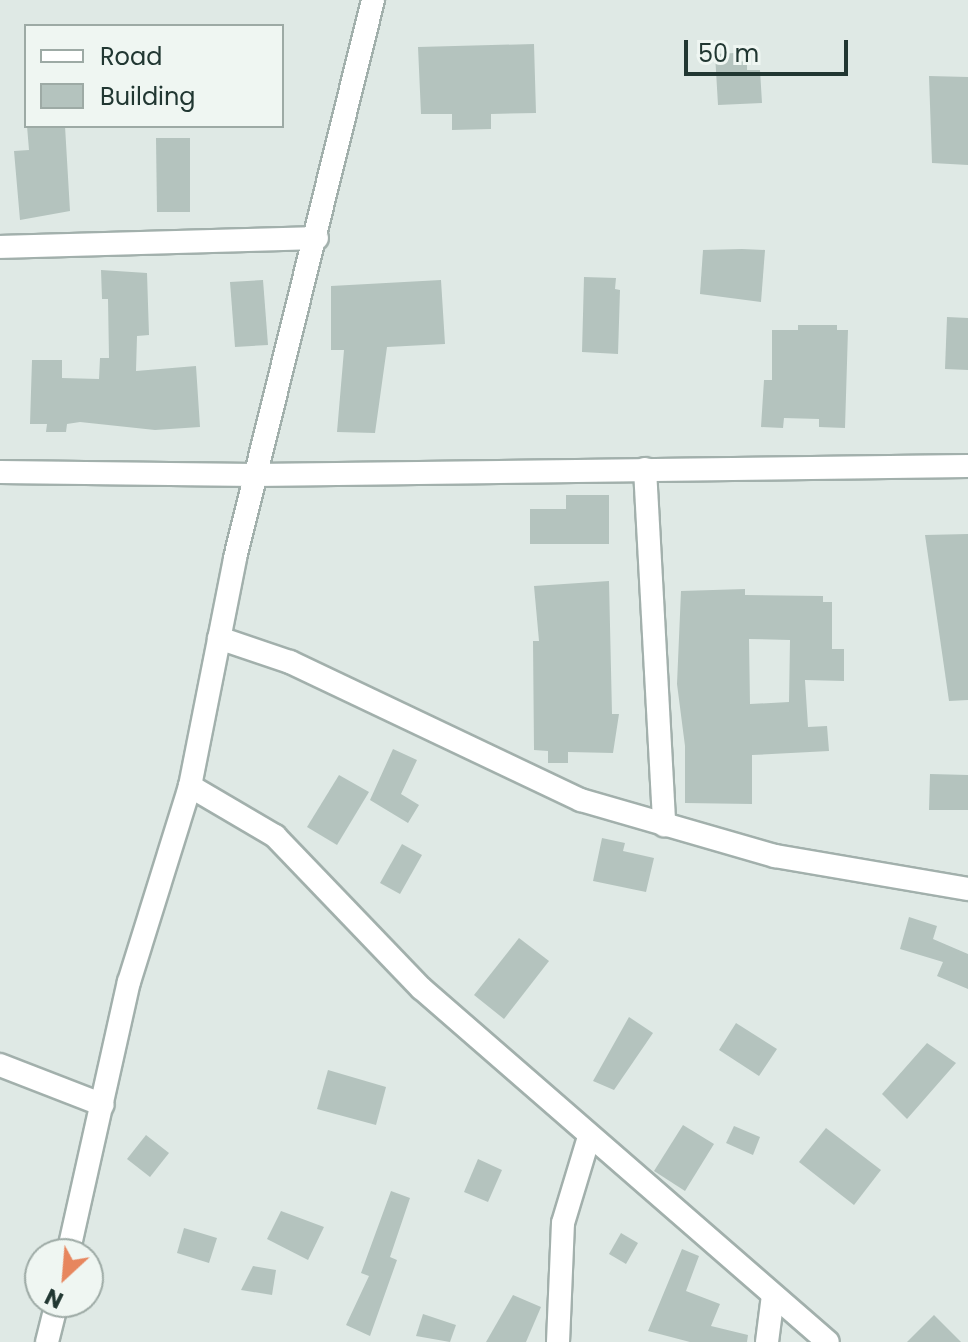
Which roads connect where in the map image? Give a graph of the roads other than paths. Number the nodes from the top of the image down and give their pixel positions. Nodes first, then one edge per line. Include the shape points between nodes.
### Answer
1 (373, 0) edge
2 (317, 238) junction
3 (0, 247) edge
4 (968, 466) edge
5 (645, 469) junction
6 (0, 472) edge
7 (255, 475) junction
8 (219, 638) junction
9 (190, 786) junction
10 (664, 825) junction
11 (968, 889) edge
12 (0, 1065) edge
13 (103, 1105) junction
14 (589, 1137) junction
15 (72, 1238) edge
16 (773, 1295) junction
17 (53, 1318) edge
18 (47, 1342) edge
19 (558, 1342) edge
20 (767, 1342) edge
21 (828, 1342) edge

1 - 2 street
2 - 3 street
2 - 7 street
4 - 5 street
5 - 7 street
5 - 10 street
6 - 7 street
7 - 8 street
8 - 9 street
8 - 10 street via 290,662 581,800
9 - 13 street via 129,982
9 - 14 street via 275,836 421,988
10 - 11 street via 775,856
12 - 13 street
13 - 15 street
14 - 16 street
14 - 19 street via 563,1223
16 - 20 street
16 - 21 street
17 - 18 street

